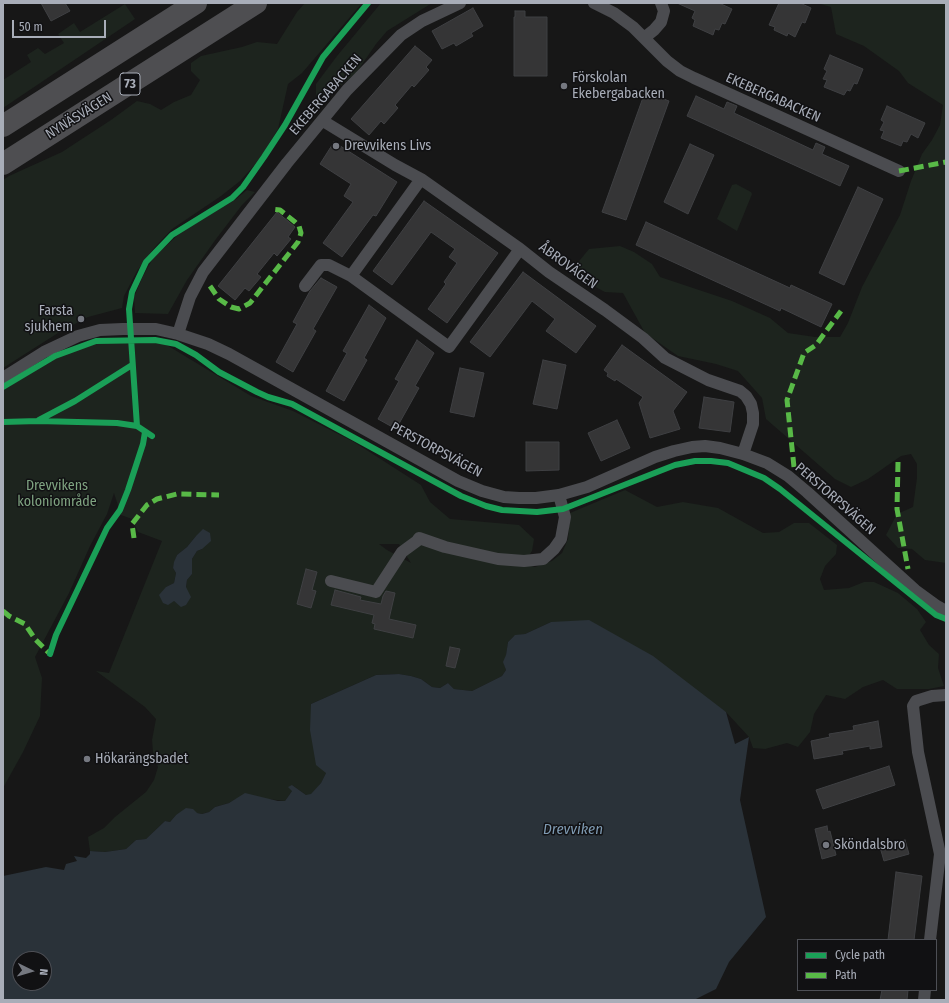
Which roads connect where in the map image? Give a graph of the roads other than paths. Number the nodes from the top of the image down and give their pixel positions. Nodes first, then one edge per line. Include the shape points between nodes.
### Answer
1 (196, 3) edge
2 (256, 3) edge
3 (460, 3) edge
4 (594, 3) edge
5 (661, 3) edge
6 (644, 38) junction
7 (323, 121) junction
8 (3, 126) edge
9 (3, 164) edge
10 (899, 171) dead end
11 (421, 179) junction
12 (520, 248) junction
13 (351, 276) junction
14 (306, 286) dead end
15 (178, 334) junction
16 (3, 378) edge
17 (743, 454) junction
18 (559, 495) junction
19 (331, 581) dead end
20 (946, 611) edge
21 (946, 695) edge
22 (930, 939) edge

1 - 8 highway, 73
2 - 9 highway, NYNÄSVÄGEN / 73
3 - 7 street, EKEBERGABACKEN via 422,21 401,36 347,90
4 - 6 street, EKEBERGABACKEN via 614,13
5 - 6 street via 664,11 661,22
6 - 10 street, EKEBERGABACKEN via 680,71
7 - 11 street, ÅBROVÄGEN
7 - 15 street, EKEBERGABACKEN via 287,163 203,272 190,297
11 - 12 street, ÅBROVÄGEN
11 - 13 street
12 - 13 street via 450,348
12 - 17 street, ÅBROVÄGEN via 549,272 642,338 665,358 746,396 751,404 753,424
13 - 14 street via 329,265 321,265
15 - 16 street, PERSTORPSVÄGEN via 156,329 100,330 78,336 44,352
15 - 18 street, PERSTORPSVÄGEN via 229,354 458,481 504,497 536,498
17 - 18 street, PERSTORPSVÄGEN via 705,446 674,451 587,487
17 - 20 street, PERSTORPSVÄGEN via 767,463 788,476 915,590
18 - 19 street via 564,517 561,539 543,559 498,559 445,547 419,538 402,552 376,592
21 - 22 street via 916,701 913,706 918,752 940,854

